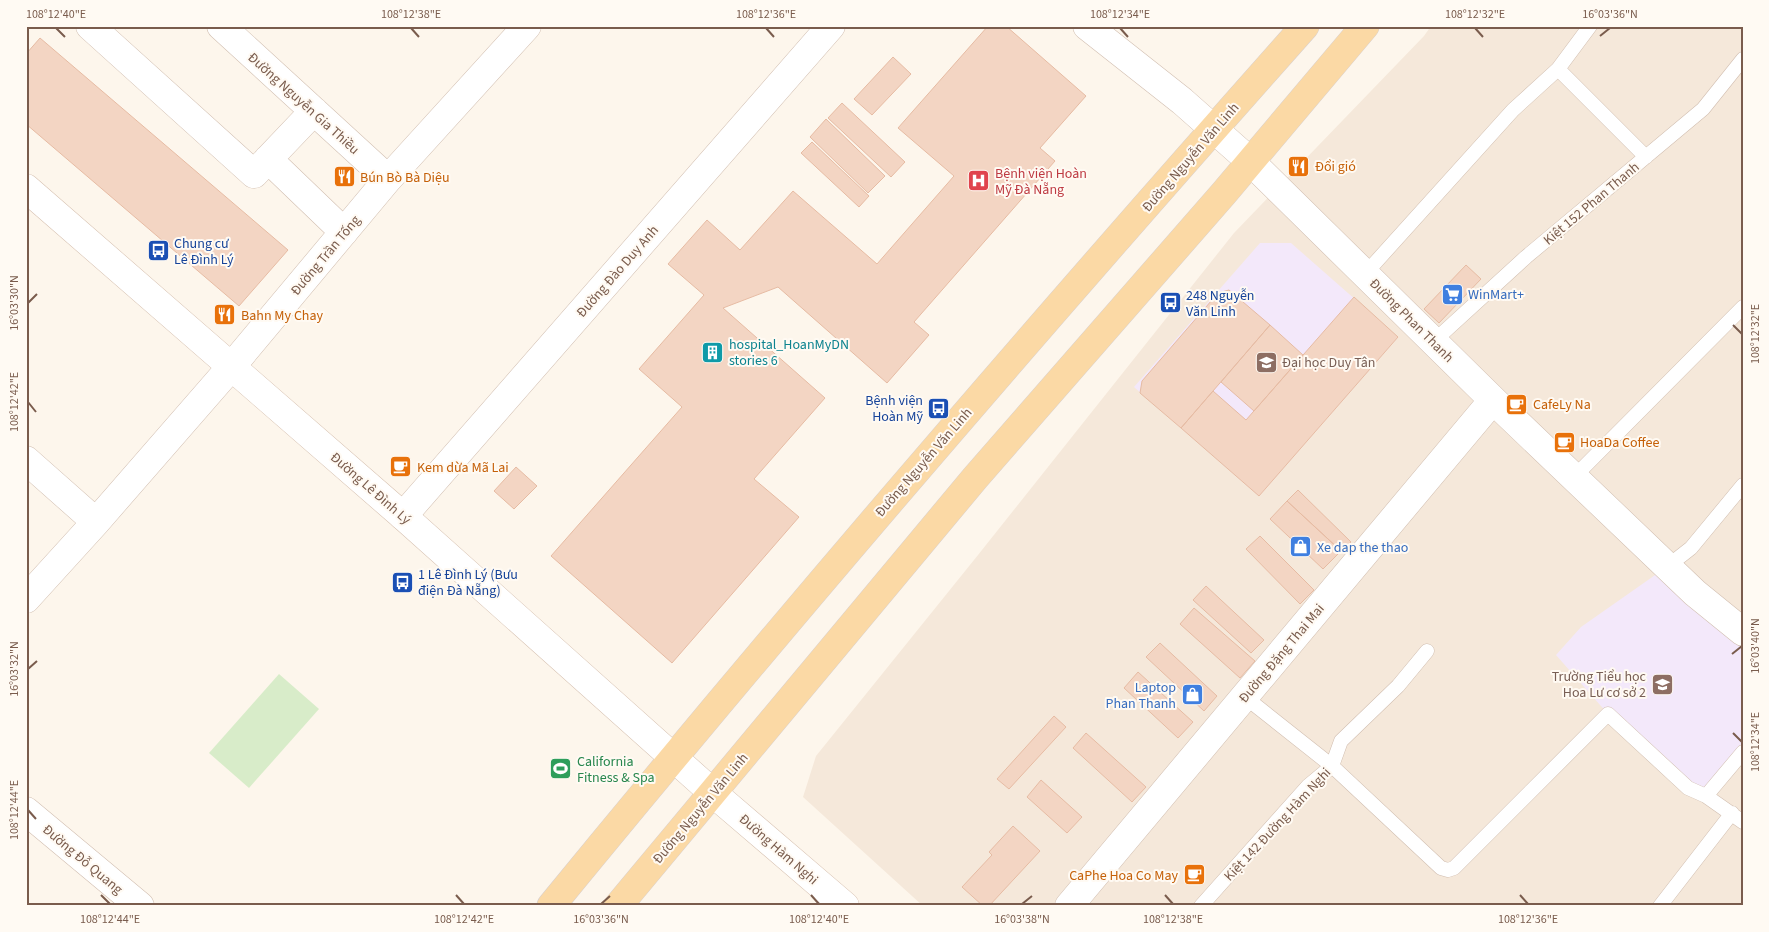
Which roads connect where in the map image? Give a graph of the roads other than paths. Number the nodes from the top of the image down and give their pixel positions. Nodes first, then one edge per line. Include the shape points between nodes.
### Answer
1 (90, 26) edge
2 (221, 26) edge
3 (527, 26) edge
4 (831, 26) edge
5 (1087, 26) edge
6 (1305, 26) edge
7 (1365, 26) edge
8 (1590, 26) edge
9 (1743, 59) edge
10 (1558, 69) junction
11 (314, 111) junction
12 (1215, 128) junction
13 (1646, 157) junction
14 (268, 159) junction
15 (1251, 162) junction
16 (388, 179) junction
17 (26, 188) edge
18 (344, 232) junction
19 (1365, 274) junction
20 (1743, 307) edge
21 (1433, 342) junction
22 (231, 367) junction
23 (1493, 400) junction
24 (26, 460) edge
25 (1574, 476) junction
26 (1743, 485) edge
27 (404, 516) junction
28 (96, 522) junction
29 (1668, 566) junction
30 (26, 599) edge
31 (1743, 632) edge
32 (1427, 651) dead end
33 (1244, 697) junction
34 (1743, 752) edge
35 (673, 758) junction
36 (1332, 766) junction
37 (713, 793) junction
38 (1706, 796) junction
39 (26, 811) edge
40 (1737, 818) edge
41 (140, 906) edge
42 (551, 906) edge
43 (618, 906) edge
44 (845, 906) edge
45 (1069, 906) edge
46 (1201, 906) edge
47 (1660, 906) edge

1 - 14 street via 254,174
2 - 11 street, Đường Nguyễn Gia Thiều
3 - 16 street, Đường Trần Tống
4 - 27 street, Đường Đào Duy Anh
5 - 12 street, Đường Phan Thanh
6 - 12 main road, Đường Nguyễn Văn Linh
7 - 15 main road, Đường Nguyễn Văn Linh
8 - 10 lane
9 - 13 lane, Kiệt 152 Phan Thanh via 1703,109
10 - 13 lane
10 - 19 lane via 1513,110
11 - 14 street
11 - 16 street, Đường Nguyễn Gia Thiều
12 - 15 street, Đường Phan Thanh
12 - 35 main road, Đường Nguyễn Văn Linh via 936,446
13 - 21 lane, Kiệt 152 Phan Thanh via 1526,257
14 - 18 street
15 - 19 street, Đường Phan Thanh
15 - 37 main road, Đường Nguyễn Văn Linh via 975,478
16 - 18 street, Đường Trần Tống
17 - 22 street, Đường Lê Đình Lý
18 - 22 street, Đường Trần Tống
19 - 21 street, Đường Phan Thanh
20 - 25 lane
21 - 23 street, Đường Phan Thanh
22 - 27 street, Đường Lê Đình Lý
22 - 28 street, Đường Trần Tống
23 - 25 street, Đường Phan Thanh
23 - 33 street, Đường Đặng Thai Mai
24 - 28 street
25 - 29 street, Đường Phan Thanh
26 - 29 lane via 1691,548
27 - 35 street, Đường Lê Đình Lý
28 - 30 street, Đường Trần Tống
29 - 31 street, Đường Phan Thanh
32 - 36 lane, Kiệt 142 Đường Hàm Nghi via 1398,686 1341,742
33 - 36 lane
33 - 45 street, Đường Đặng Thai Mai
34 - 38 lane
35 - 37 street, Đường Lê Đình Lý
35 - 42 main road, Đường Nguyễn Văn Linh
36 - 38 lane via 1441,868 1448,870 1454,868 1608,714 1688,788
36 - 46 lane, Kiệt 142 Đường Hàm Nghi via 1308,786
37 - 43 main road, Đường Nguyễn Văn Linh
37 - 44 street, Đường Hàm Nghi
38 - 40 lane
39 - 41 street, Đường Đỗ Quang
40 - 47 lane

